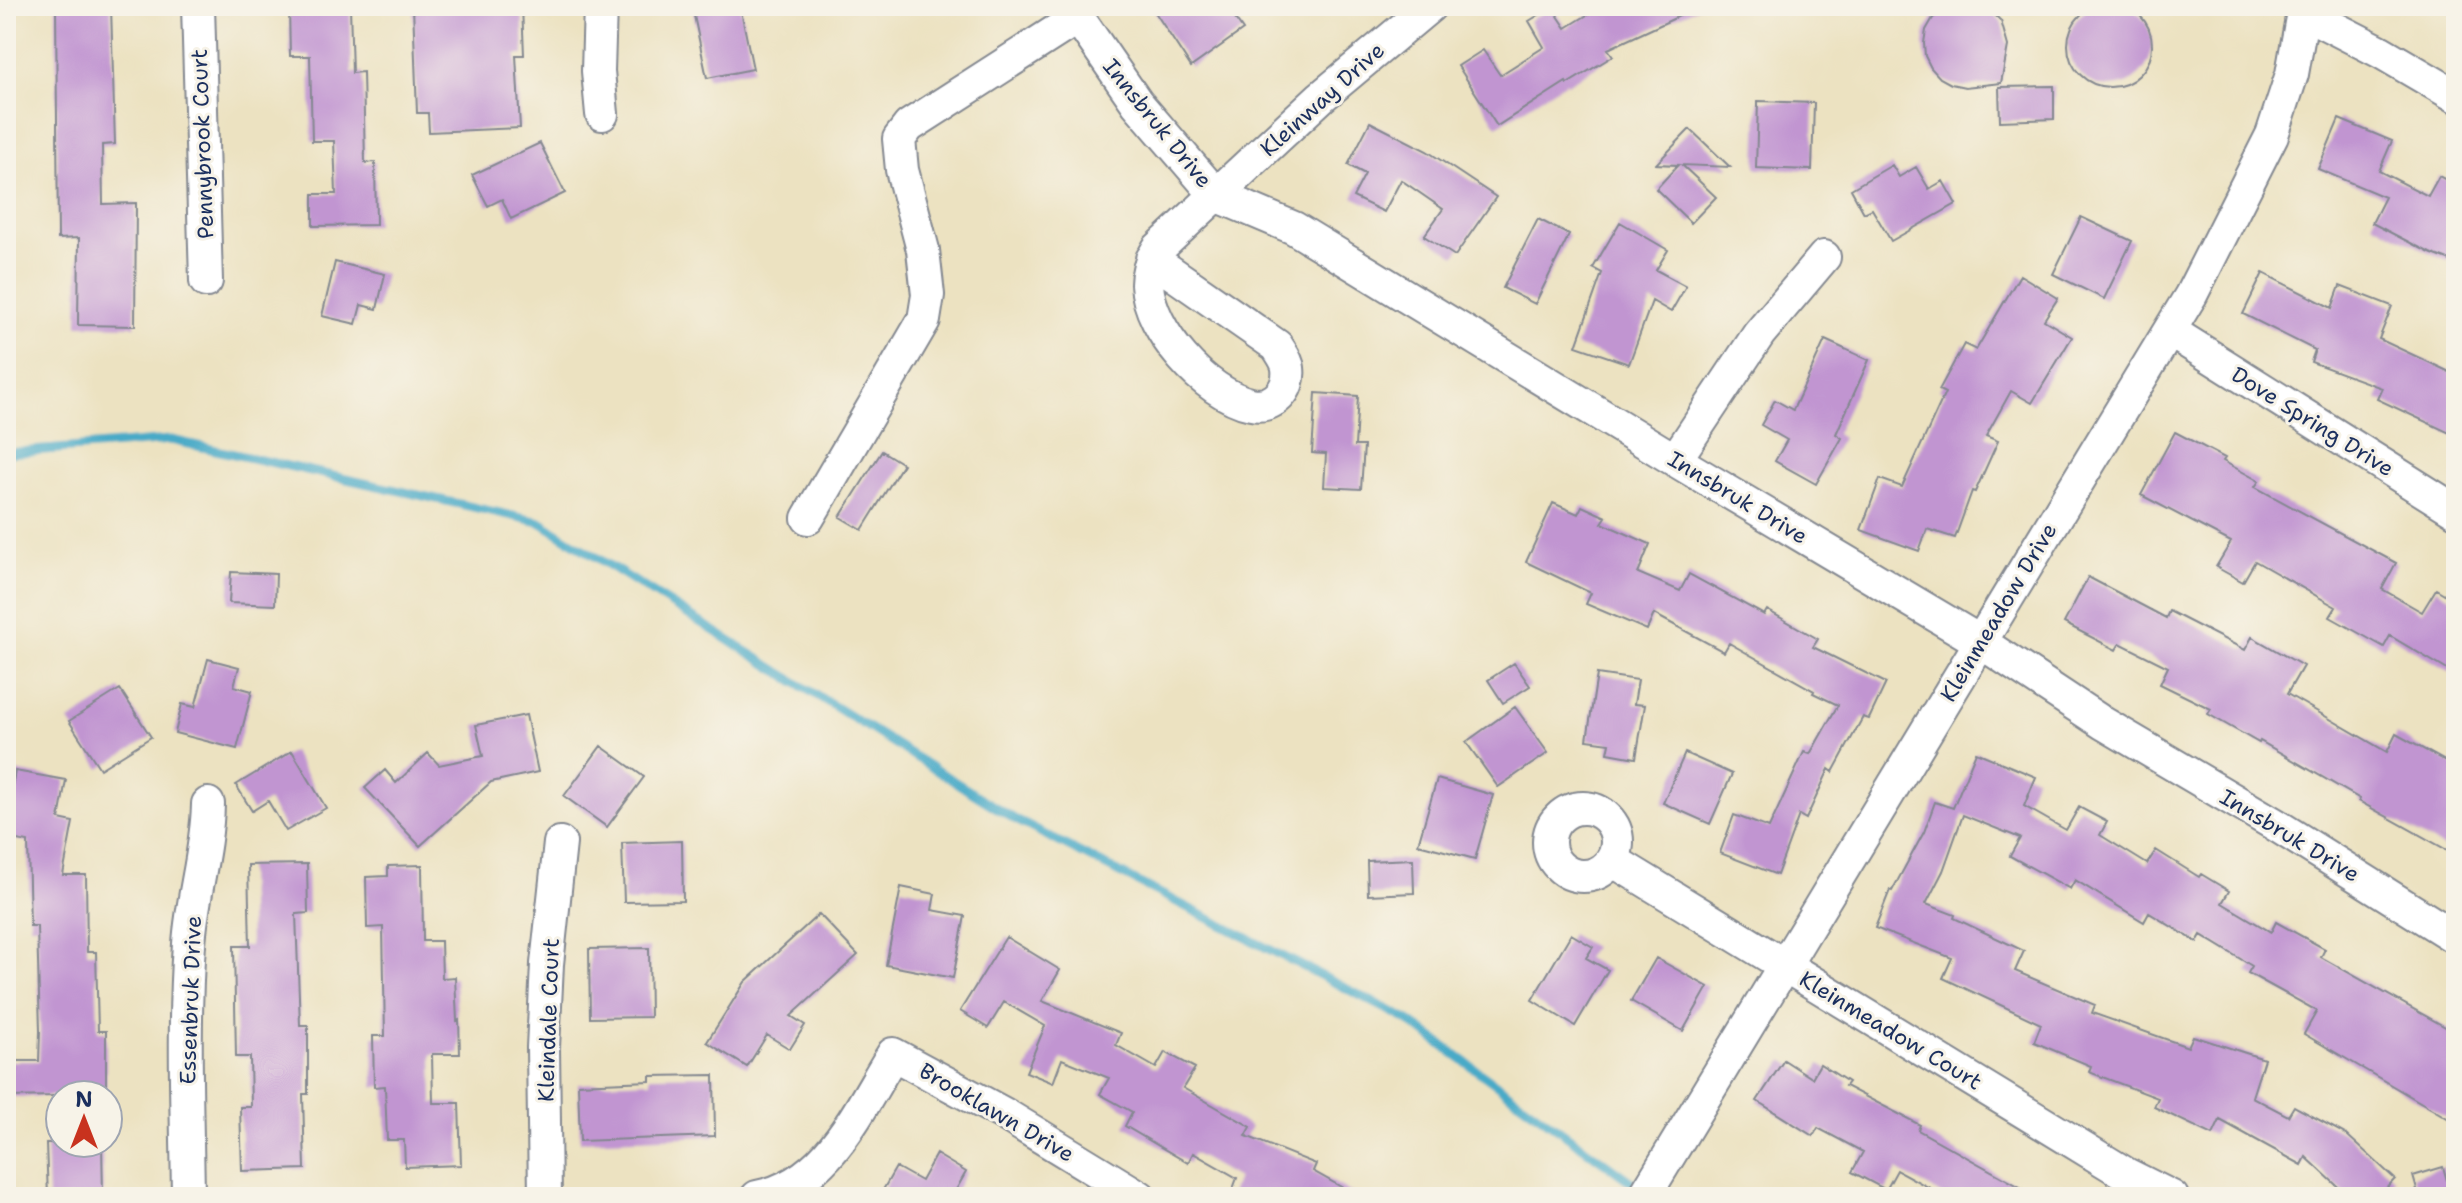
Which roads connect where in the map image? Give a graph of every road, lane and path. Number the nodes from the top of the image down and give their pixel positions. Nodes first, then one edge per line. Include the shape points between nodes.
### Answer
1 (198, 6) edge
2 (600, 6) edge
3 (1430, 6) edge
4 (2304, 9) edge
5 (1074, 12) edge
6 (2456, 96) edge
7 (602, 114) dead end
8 (1216, 195) junction
9 (1824, 257) dead end
10 (1152, 259) junction
11 (206, 281) dead end
12 (2170, 331) junction
13 (1675, 460) junction
14 (2456, 511) edge
15 (808, 518) dead end
16 (1979, 641) junction
17 (208, 804) dead end
18 (560, 843) dead end
19 (1612, 860) dead end
20 (2456, 938) edge
21 (1784, 964) junction
22 (1647, 1191) edge
23 (188, 1197) edge
24 (545, 1197) edge
25 (757, 1197) edge
26 (1140, 1197) edge
27 (2172, 1197) edge

1 - 11 street, Pennybrook Court
2 - 7 street
3 - 8 street, Kleinway Drive
4 - 6 street
4 - 12 street, Kleinmeadow Drive via 2292,74 2272,135
5 - 8 street, Innsbruk Drive via 1137,103
5 - 15 street via 909,126 899,139 923,250 928,295 924,320
8 - 10 street, Kleinway Drive
8 - 13 street, Innsbruk Drive via 1294,228
9 - 13 street via 1759,334
10 - 10 street via 1147,281 1151,303 1193,370 1226,394 1253,405 1282,395 1288,365 1277,346
12 - 14 street, Dove Spring Drive
12 - 16 street, Kleinmeadow Drive
13 - 16 street, Innsbruk Drive
16 - 20 street, Innsbruk Drive via 2103,723
16 - 21 street, Kleinmeadow Drive
17 - 23 street, Essenbruk Drive via 188,956
18 - 24 street, Kleindale Court via 543,1048
19 - 21 street, Kleinmeadow Court
21 - 22 street, Kleinmeadow Drive
21 - 27 street, Kleinmeadow Court
25 - 26 street, Brooklawn Drive via 800,1182 819,1166 893,1054

